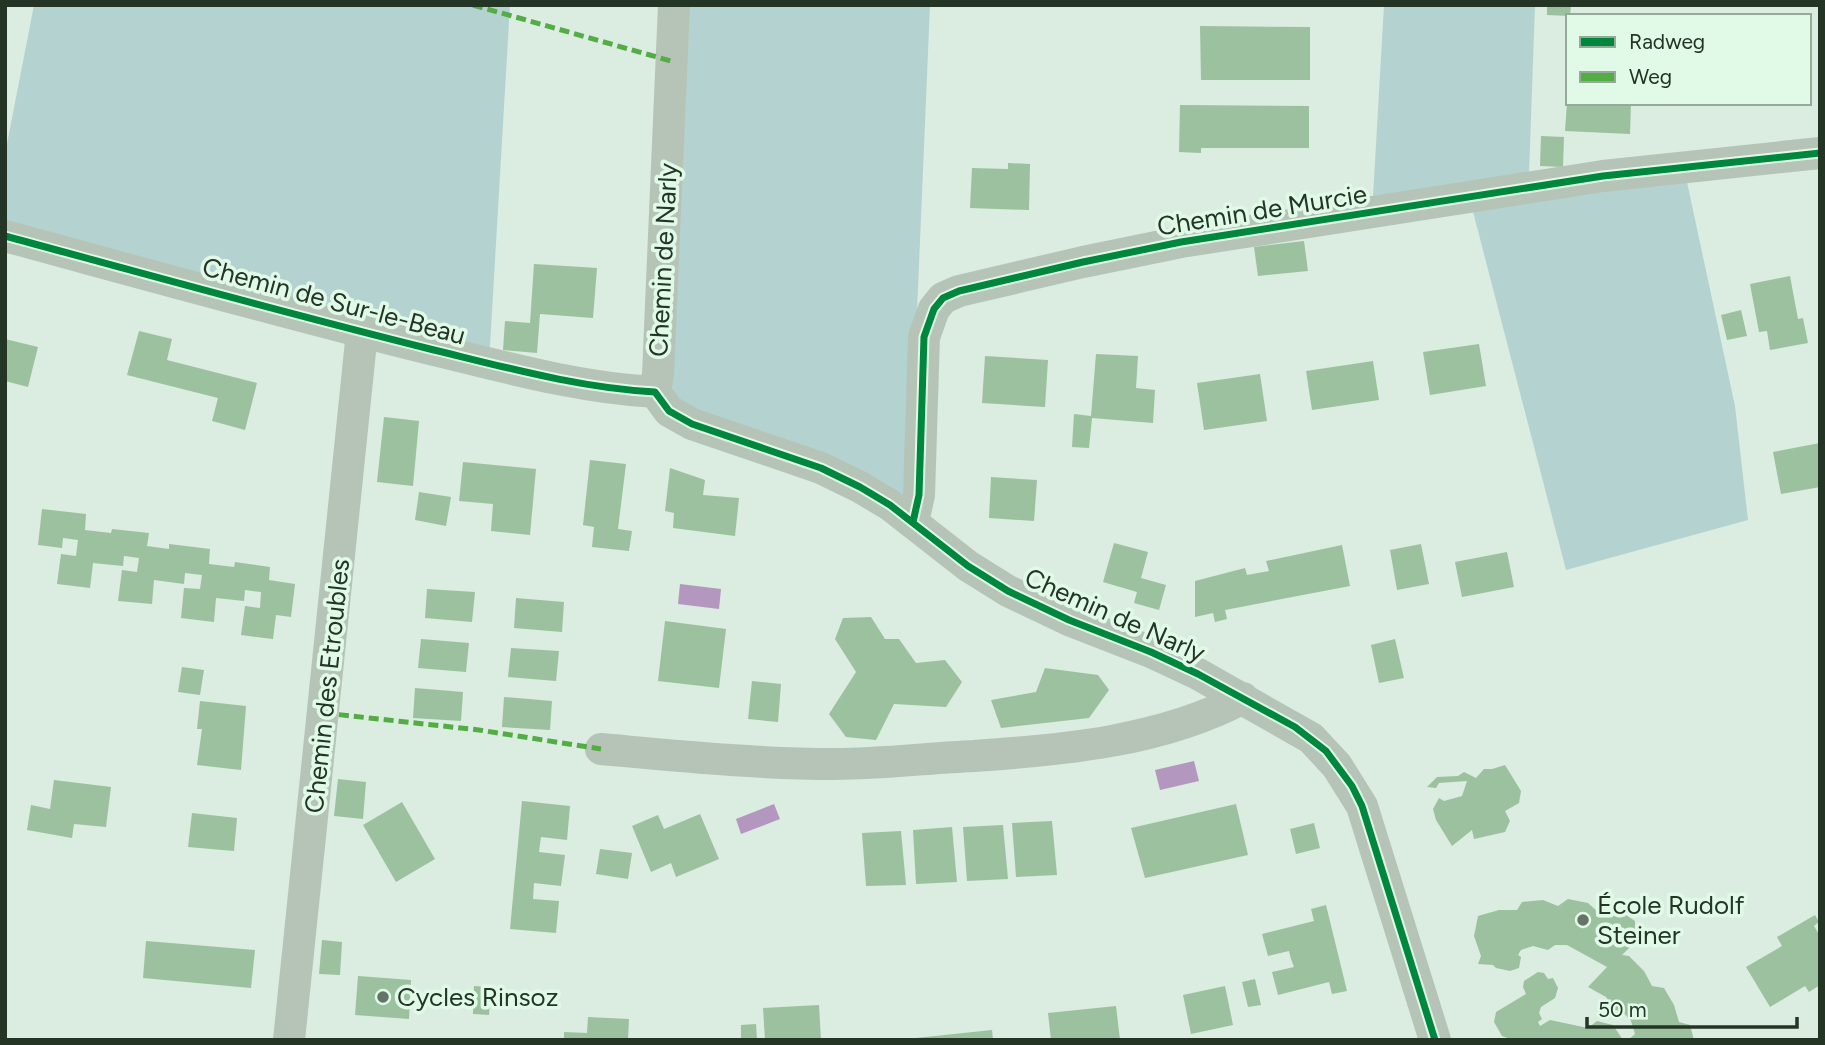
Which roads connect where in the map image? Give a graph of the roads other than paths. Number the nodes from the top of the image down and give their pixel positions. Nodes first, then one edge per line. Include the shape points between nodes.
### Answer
1 (674, 5) edge
2 (1820, 153) edge
3 (5, 236) edge
4 (362, 332) junction
5 (655, 392) junction
6 (913, 522) junction
7 (1243, 698) junction
8 (601, 749) dead end
9 (289, 1040) edge
10 (1435, 1040) edge

1 - 5 street, Chemin de Narly
2 - 6 street, Chemin de Murcie via 1603,176 1181,242 959,291 943,298 927,321 919,495
3 - 4 street, Chemin de Sur-le-Beau
4 - 5 street, Chemin de Sur-le-Beau via 615,390
4 - 9 street, Chemin des Etroubles
5 - 6 street, Chemin de Narly via 669,411 692,424 821,468
6 - 7 street, Chemin de Narly via 1008,591 1151,652
7 - 8 street via 1213,714 1158,730 1024,752 838,764 731,761
7 - 10 street, Chemin de Narly via 1311,738 1352,786 1370,825

